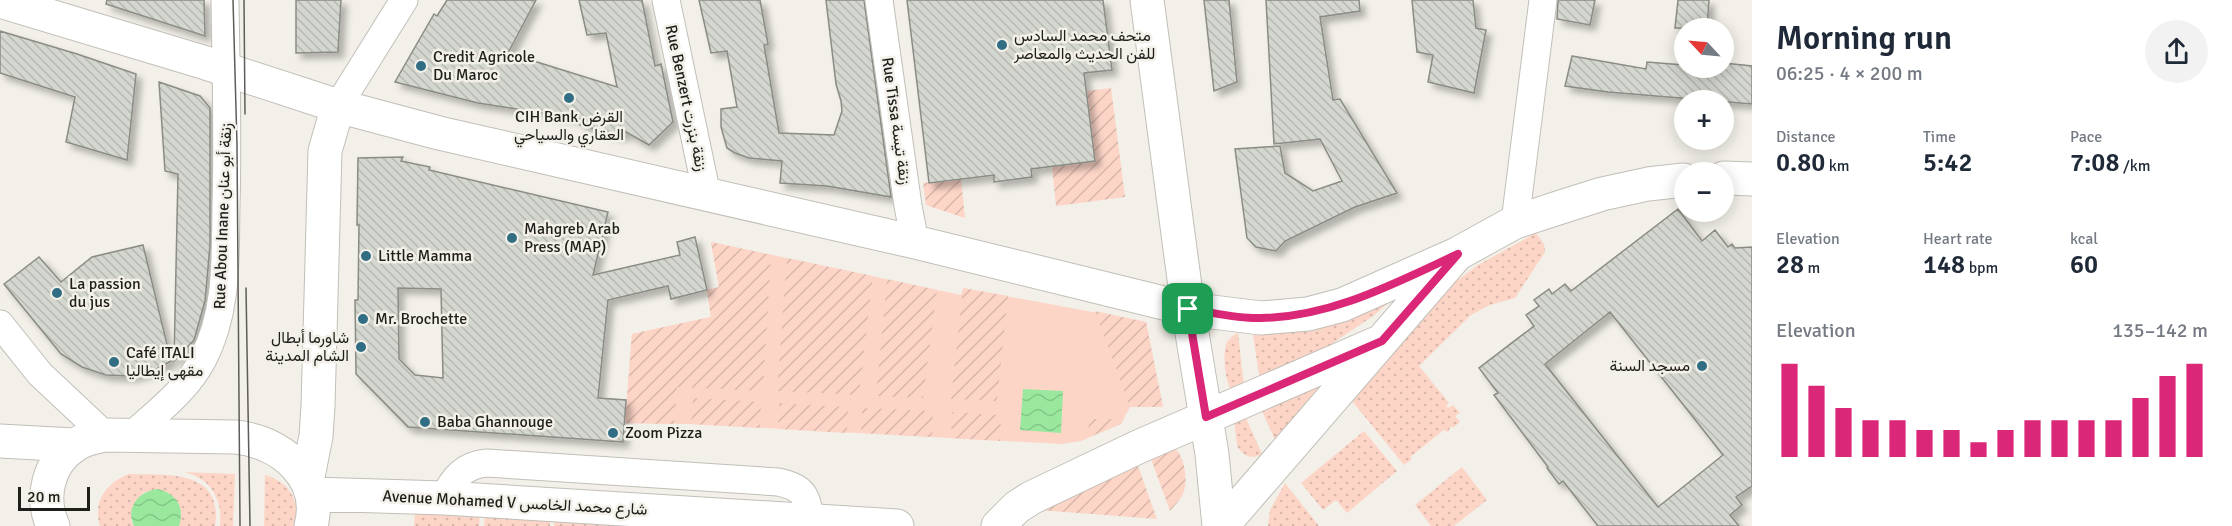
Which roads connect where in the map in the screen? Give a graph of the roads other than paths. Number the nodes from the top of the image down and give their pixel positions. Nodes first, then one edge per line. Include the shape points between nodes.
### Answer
1 (225, 0) edge
2 (404, 0) edge
3 (666, 0) edge
4 (879, 0) edge
5 (1147, 0) edge
6 (1543, 0) edge
7 (6, 1) edge
8 (226, 70) junction
9 (338, 106) junction
10 (1734, 178) edge
11 (1752, 179) edge
12 (1674, 181) edge
13 (707, 195) junction
14 (1515, 222) junction
15 (915, 242) junction
16 (1458, 254) junction
17 (1188, 309) junction
18 (0, 324) edge
19 (1382, 341) junction
20 (1206, 417) junction
21 (118, 435) junction
22 (0, 441) edge
23 (74, 445) junction
24 (310, 501) edge
25 (53, 526) edge
26 (897, 526) edge
27 (998, 526) edge
28 (1221, 526) edge

1 - 8 street, Rue Abou Inane زنقة أبو عنان
2 - 9 street
3 - 13 street, Rue Benzert زنقة بنزرت
4 - 15 street, Rue Tissa زنقة تيسة
5 - 17 main road
6 - 14 street
7 - 8 main road
8 - 9 main road
8 - 21 street, Rue Abou Inane زنقة أبو عنان via 228,145 220,314 203,360 185,386
9 - 13 main road
9 - 24 main road via 325,151 318,406
10 - 11 main road
12 - 14 main road via 1602,194
13 - 15 main road
14 - 16 main road
15 - 17 main road
16 - 17 main road via 1342,305 1308,314 1261,318
16 - 19 main road
17 - 20 main road
18 - 21 street via 40,374
19 - 20 main road
19 - 28 main road
20 - 27 main road via 1030,498
20 - 28 main road
21 - 23 main road via 90,438
21 - 24 main road via 253,439 292,461
22 - 23 main road
23 - 25 main road via 50,479 47,507
24 - 26 main road, Avenue Mohamed V شارع محمد الخامس via 444,498

